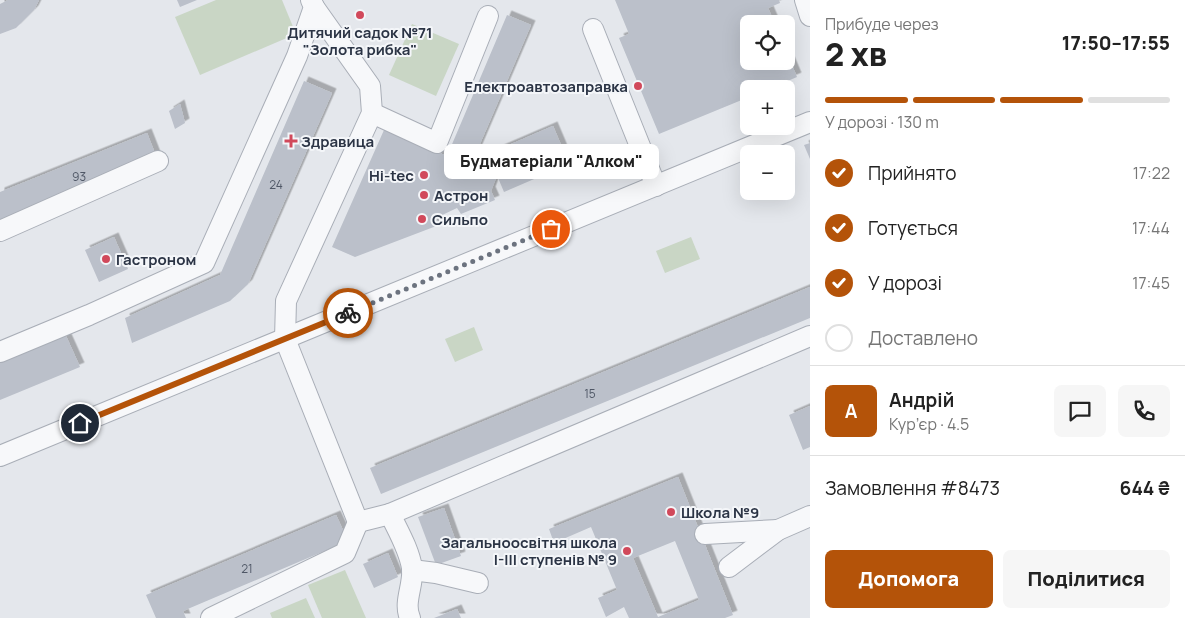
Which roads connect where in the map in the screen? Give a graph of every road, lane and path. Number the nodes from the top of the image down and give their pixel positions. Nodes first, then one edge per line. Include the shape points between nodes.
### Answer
1 (313, 4) edge
2 (488, 16) dead end
3 (593, 29) dead end
4 (372, 113) junction
5 (810, 122) edge
6 (158, 161) dead end
7 (656, 186) junction
8 (0, 231) edge
9 (810, 336) edge
10 (285, 339) junction
11 (0, 352) edge
12 (0, 456) edge
13 (390, 514) junction
14 (810, 516) edge
15 (358, 522) junction
16 (778, 530) junction
17 (705, 534) dead end
18 (729, 567) dead end
19 (412, 570) junction
20 (478, 583) dead end
21 (211, 618) edge
22 (410, 618) edge

1 - 4 street via 370,86
1 - 11 street via 297,56 204,263
2 - 4 street via 437,143
3 - 7 street
4 - 10 street via 286,301
5 - 7 street
6 - 8 street
7 - 10 street
9 - 13 street
10 - 12 street
10 - 15 street
13 - 15 street
13 - 19 street
14 - 16 street
15 - 21 street via 345,553
16 - 17 street
16 - 18 street
19 - 20 street
19 - 22 street via 407,611

